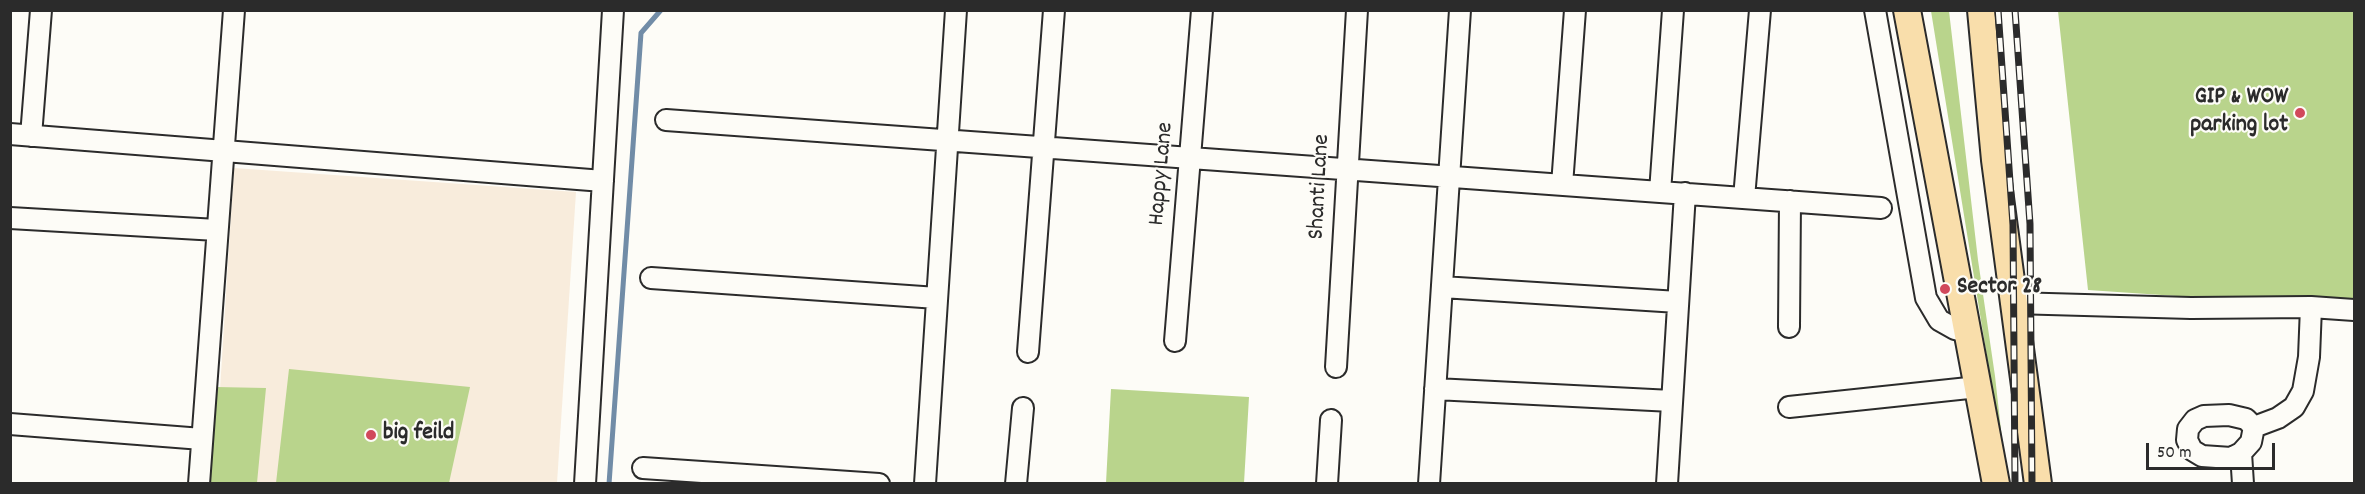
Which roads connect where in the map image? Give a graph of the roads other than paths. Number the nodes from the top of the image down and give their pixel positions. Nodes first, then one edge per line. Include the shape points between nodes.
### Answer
1 (41, 10) edge
2 (234, 10) edge
3 (613, 10) edge
4 (956, 10) edge
5 (1054, 10) edge
6 (1202, 10) edge
7 (1357, 10) edge
8 (1460, 10) edge
9 (1575, 10) edge
10 (1673, 10) edge
11 (1760, 10) edge
12 (1875, 10) edge
13 (1907, 10) edge
14 (1982, 10) edge
15 (666, 120) dead end
16 (10, 134) edge
17 (31, 136) junction
18 (948, 140) junction
19 (1043, 147) junction
20 (222, 151) junction
21 (1190, 158) junction
22 (1348, 169) junction
23 (1449, 176) junction
24 (603, 181) junction
25 (1562, 184) junction
26 (1660, 192) junction
27 (1685, 194) junction
28 (1743, 198) junction
29 (1790, 201) junction
30 (1881, 208) dead end
31 (10, 218) edge
32 (217, 230) junction
33 (651, 278) dead end
34 (1442, 287) junction
35 (937, 298) junction
36 (1678, 302) junction
37 (2013, 303) junction
38 (2311, 307) junction
39 (2355, 310) edge
40 (1789, 327) dead end
41 (1968, 332) junction
42 (1176, 341) dead end
43 (1028, 352) dead end
44 (1336, 367) dead end
45 (1978, 387) junction
46 (2027, 388) junction
47 (1435, 389) junction
48 (1672, 401) junction
49 (1789, 407) dead end
50 (1023, 408) dead end
51 (1331, 420) dead end
52 (10, 424) edge
53 (2254, 427) junction
54 (202, 439) junction
55 (2241, 453) junction
56 (643, 468) dead end
57 (199, 483) edge
58 (585, 483) edge
59 (879, 483) edge
60 (925, 483) edge
61 (1016, 483) edge
62 (1327, 483) edge
63 (1429, 483) edge
64 (1667, 483) edge
65 (1995, 483) edge
66 (2038, 483) edge
67 (2047, 483) edge
68 (2242, 483) edge

1 - 17 street
2 - 20 street
3 - 24 street
4 - 18 street
5 - 19 street
6 - 21 street, Happy Lane
7 - 22 street, Shanti Lane
8 - 23 street
9 - 25 street
10 - 26 street
11 - 28 street
12 - 41 street via 1926,298 1939,321
13 - 41 main road
14 - 37 main road
15 - 18 street
16 - 17 street
17 - 20 street
18 - 19 street
18 - 35 street
19 - 21 street
19 - 43 street
20 - 24 street
20 - 32 street
21 - 22 street
21 - 42 street, Happy Lane
22 - 23 street
22 - 44 street, Shanti Lane
23 - 25 street
23 - 34 street
24 - 58 street
25 - 26 street
26 - 27 street
27 - 28 street
27 - 36 street
28 - 29 street
29 - 30 street
29 - 40 street
31 - 32 street
32 - 54 street
33 - 35 street
34 - 36 street
34 - 47 street
35 - 60 street
36 - 48 street
37 - 38 street
37 - 46 main road
38 - 39 street
38 - 53 street via 2303,391 2294,407
41 - 45 main road
45 - 49 street
45 - 65 main road
46 - 66 main road
46 - 67 main road
47 - 48 street
47 - 63 street
48 - 64 street
50 - 61 street
51 - 62 street
52 - 54 street
53 - 55 street via 2250,442
53 - 55 street via 2246,419 2229,415 2204,416 2188,429 2187,440 2192,450 2202,456 2230,458
54 - 57 street
55 - 68 street
56 - 59 street

